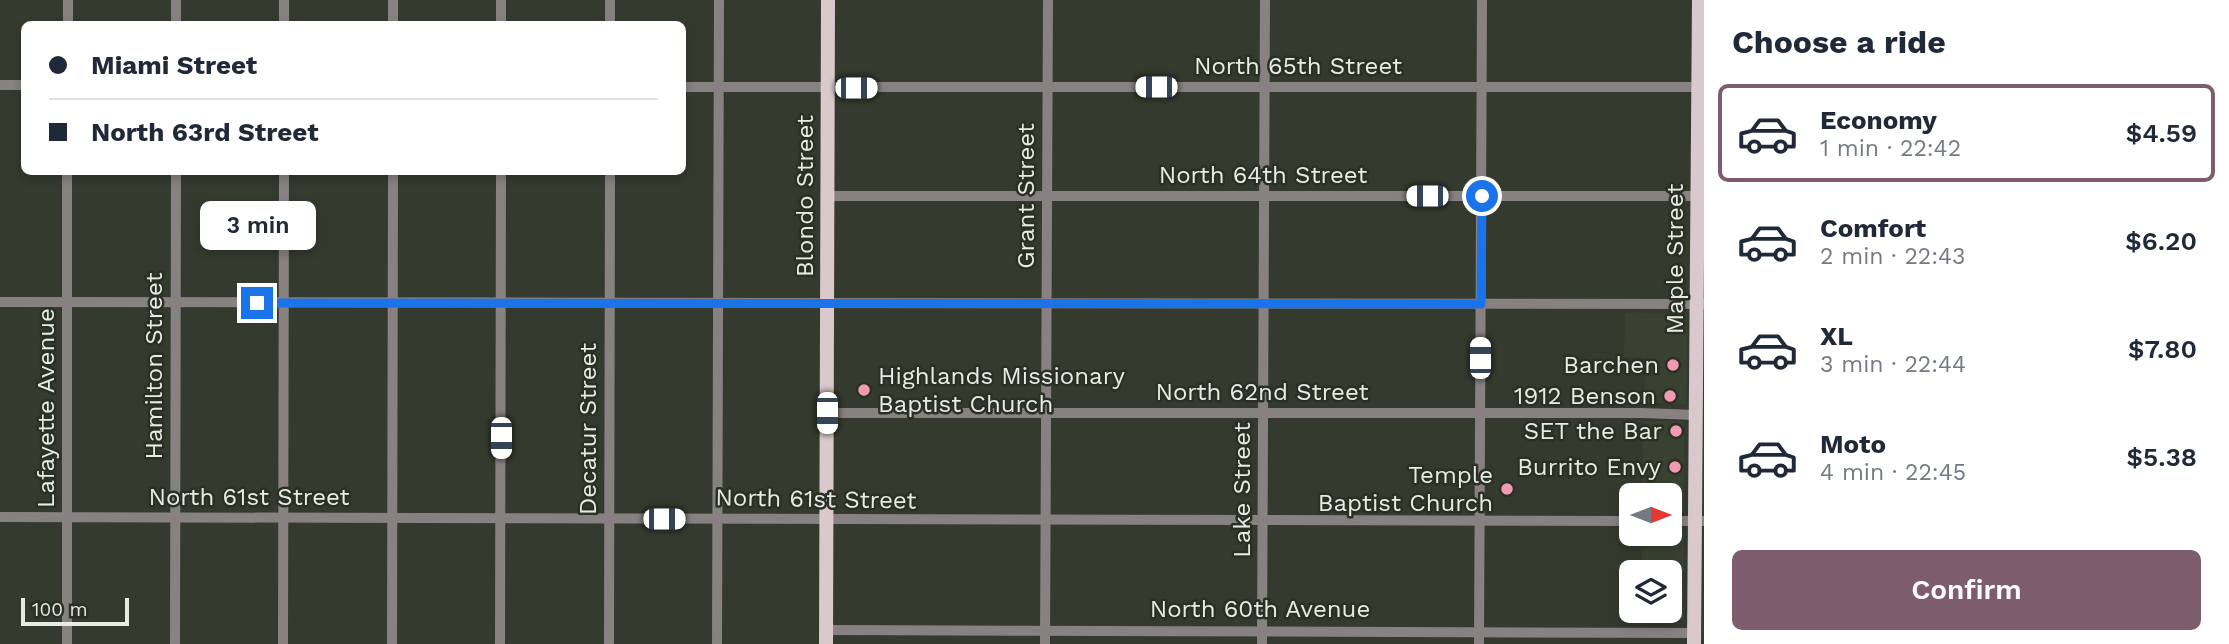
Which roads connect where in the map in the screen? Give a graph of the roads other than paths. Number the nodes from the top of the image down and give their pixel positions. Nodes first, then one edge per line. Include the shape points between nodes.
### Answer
1 (68, 0) edge
2 (176, 0) edge
3 (284, 0) edge
4 (393, 0) edge
5 (501, 0) edge
6 (610, 0) edge
7 (719, 0) edge
8 (828, 0) edge
9 (1048, 0) edge
10 (1265, 0) edge
11 (1482, 0) edge
12 (1699, 0) edge
13 (68, 21) edge
14 (176, 21) edge
15 (284, 21) edge
16 (393, 21) edge
17 (501, 21) edge
18 (610, 21) edge
19 (0, 85) edge
20 (21, 85) edge
21 (686, 87) edge
22 (719, 87) junction
23 (1048, 87) junction
24 (1265, 87) junction
25 (1482, 87) junction
26 (1701, 87) edge
27 (828, 88) junction
28 (67, 175) edge
29 (176, 175) edge
30 (284, 175) edge
31 (393, 175) edge
32 (501, 175) edge
33 (610, 175) edge
34 (828, 196) junction
35 (1047, 196) junction
36 (1265, 196) junction
37 (1482, 196) junction
38 (1698, 196) junction
39 (0, 302) edge
40 (67, 302) junction
41 (175, 302) junction
42 (284, 303) junction
43 (393, 303) junction
44 (501, 303) junction
45 (610, 304) junction
46 (718, 304) junction
47 (827, 304) junction
48 (1047, 304) junction
49 (1264, 304) junction
50 (1481, 304) junction
51 (1701, 304) edge
52 (827, 413) junction
53 (1047, 413) junction
54 (1263, 413) junction
55 (1480, 414) junction
56 (1696, 415) junction
57 (1700, 451) edge
58 (0, 517) edge
59 (66, 517) junction
60 (175, 517) junction
61 (284, 518) junction
62 (392, 518) junction
63 (609, 518) junction
64 (501, 519) junction
65 (718, 519) junction
66 (827, 520) junction
67 (1046, 521) junction
68 (1262, 521) junction
69 (1619, 521) edge
70 (1682, 521) edge
71 (1700, 521) edge
72 (1479, 522) junction
73 (1045, 630) junction
74 (1262, 630) junction
75 (1479, 630) junction
76 (826, 637) edge
77 (1694, 638) edge
78 (67, 644) edge
79 (175, 644) edge
80 (283, 644) edge
81 (392, 644) edge
82 (500, 644) edge
83 (609, 644) edge
84 (717, 644) edge
85 (1045, 644) edge
86 (1262, 644) edge
87 (1479, 644) edge

1 - 13 street
2 - 14 street
3 - 15 street
4 - 16 street
5 - 17 street
6 - 18 street
7 - 22 street
8 - 27 main road, Blondo Street
9 - 23 street, Grant Street
10 - 24 street, Lake Street
11 - 25 street
12 - 26 main road, Maple Street
19 - 20 street
21 - 22 street, North 65th Street
22 - 27 street, North 65th Street
22 - 46 street
23 - 24 street, North 65th Street
23 - 27 street, North 65th Street
23 - 35 street, Grant Street
24 - 25 street, North 65th Street
24 - 36 street, Lake Street
25 - 26 street, North 65th Street
25 - 37 street
26 - 38 main road, Maple Street
27 - 34 main road, Blondo Street
28 - 40 street, Lafayette Avenue
29 - 41 street, Hamilton Street
30 - 42 street
31 - 43 street
32 - 44 street
33 - 45 street, Decatur Street
34 - 35 street, North 64th Street
34 - 47 main road, Blondo Street
35 - 36 street, North 64th Street
35 - 48 street, Grant Street
36 - 37 street, North 64th Street
36 - 49 street, Lake Street
37 - 38 street, North 64th Street
37 - 50 street
38 - 51 main road, Maple Street
39 - 40 street
40 - 41 street
40 - 59 street, Lafayette Avenue
41 - 42 street
41 - 60 street, Hamilton Street
42 - 43 street
42 - 61 street
43 - 44 street
43 - 62 street
44 - 45 street
44 - 64 street
45 - 46 street
45 - 63 street, Decatur Street
46 - 47 street
46 - 65 street
47 - 48 street
47 - 52 main road, Blondo Street
48 - 49 street
48 - 53 street, Grant Street
49 - 50 street
49 - 54 street, Lake Street
50 - 51 street
50 - 55 street
51 - 56 main road, Maple Street
52 - 53 street, North 62nd Street
52 - 66 main road, Blondo Street
53 - 54 street, North 62nd Street
53 - 67 street, Grant Street
54 - 55 street, North 62nd Street
54 - 68 street, Lake Street
55 - 56 street, North 62nd Street
55 - 72 street
56 - 57 main road, Maple Street
57 - 71 main road, Maple Street
58 - 59 street, North 61st Street
59 - 60 street, North 61st Street
59 - 78 street, Lafayette Avenue
60 - 61 street, North 61st Street
60 - 79 street, Hamilton Street
61 - 62 street, North 61st Street
61 - 80 street
62 - 64 street, North 61st Street
62 - 81 street
63 - 64 street, North 61st Street
63 - 65 street, North 61st Street
63 - 83 street, Decatur Street
64 - 82 street
65 - 66 street, North 61st Street
65 - 84 street
66 - 67 street, North 61st Street
66 - 76 main road, Blondo Street
67 - 68 street, North 61st Street
67 - 73 street, Grant Street
68 - 72 street, North 61st Street
68 - 74 street, Lake Street
69 - 72 street, North 61st Street
70 - 71 street
71 - 77 main road, Maple Street
72 - 75 street
73 - 74 street, North 60th Avenue
73 - 76 street, North 60th Avenue
73 - 85 street, Grant Street
74 - 75 street, North 60th Avenue
74 - 86 street, Lake Street
75 - 77 street, North 60th Avenue
75 - 87 street

